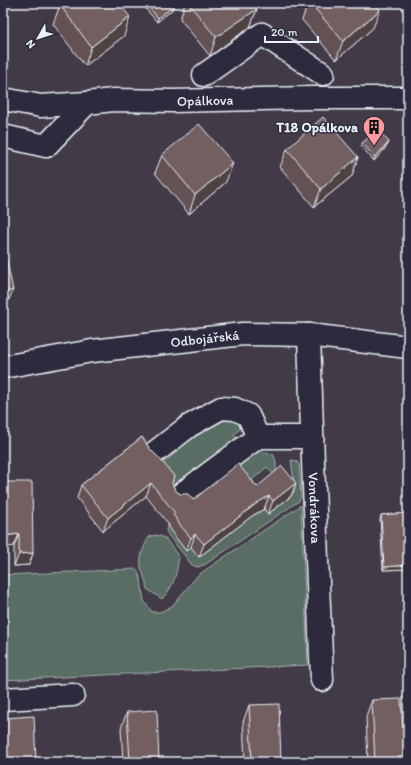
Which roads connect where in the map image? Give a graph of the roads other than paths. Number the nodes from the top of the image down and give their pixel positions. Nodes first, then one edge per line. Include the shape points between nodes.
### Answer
1 (323, 74) dead end
2 (204, 75) dead end
3 (408, 98) edge
4 (3, 99) edge
5 (87, 103) junction
6 (3, 136) edge
7 (309, 335) junction
8 (408, 346) edge
9 (3, 367) edge
10 (258, 437) junction
11 (312, 437) junction
12 (154, 453) edge
13 (180, 495) edge
14 (322, 680) dead end
15 (72, 695) dead end
16 (3, 699) edge

1 - 2 street via 262,34
3 - 5 street, Opálkova via 113,100
4 - 5 street, Opálkova via 41,106
5 - 6 street via 46,146
7 - 8 street, Odbojářská
7 - 9 street, Odbojářská via 243,334 92,351
7 - 11 street, Vondrákova
10 - 11 street
10 - 12 street via 248,415 235,409 222,408 189,426
10 - 13 street
11 - 14 street, Vondrákova
15 - 16 street

